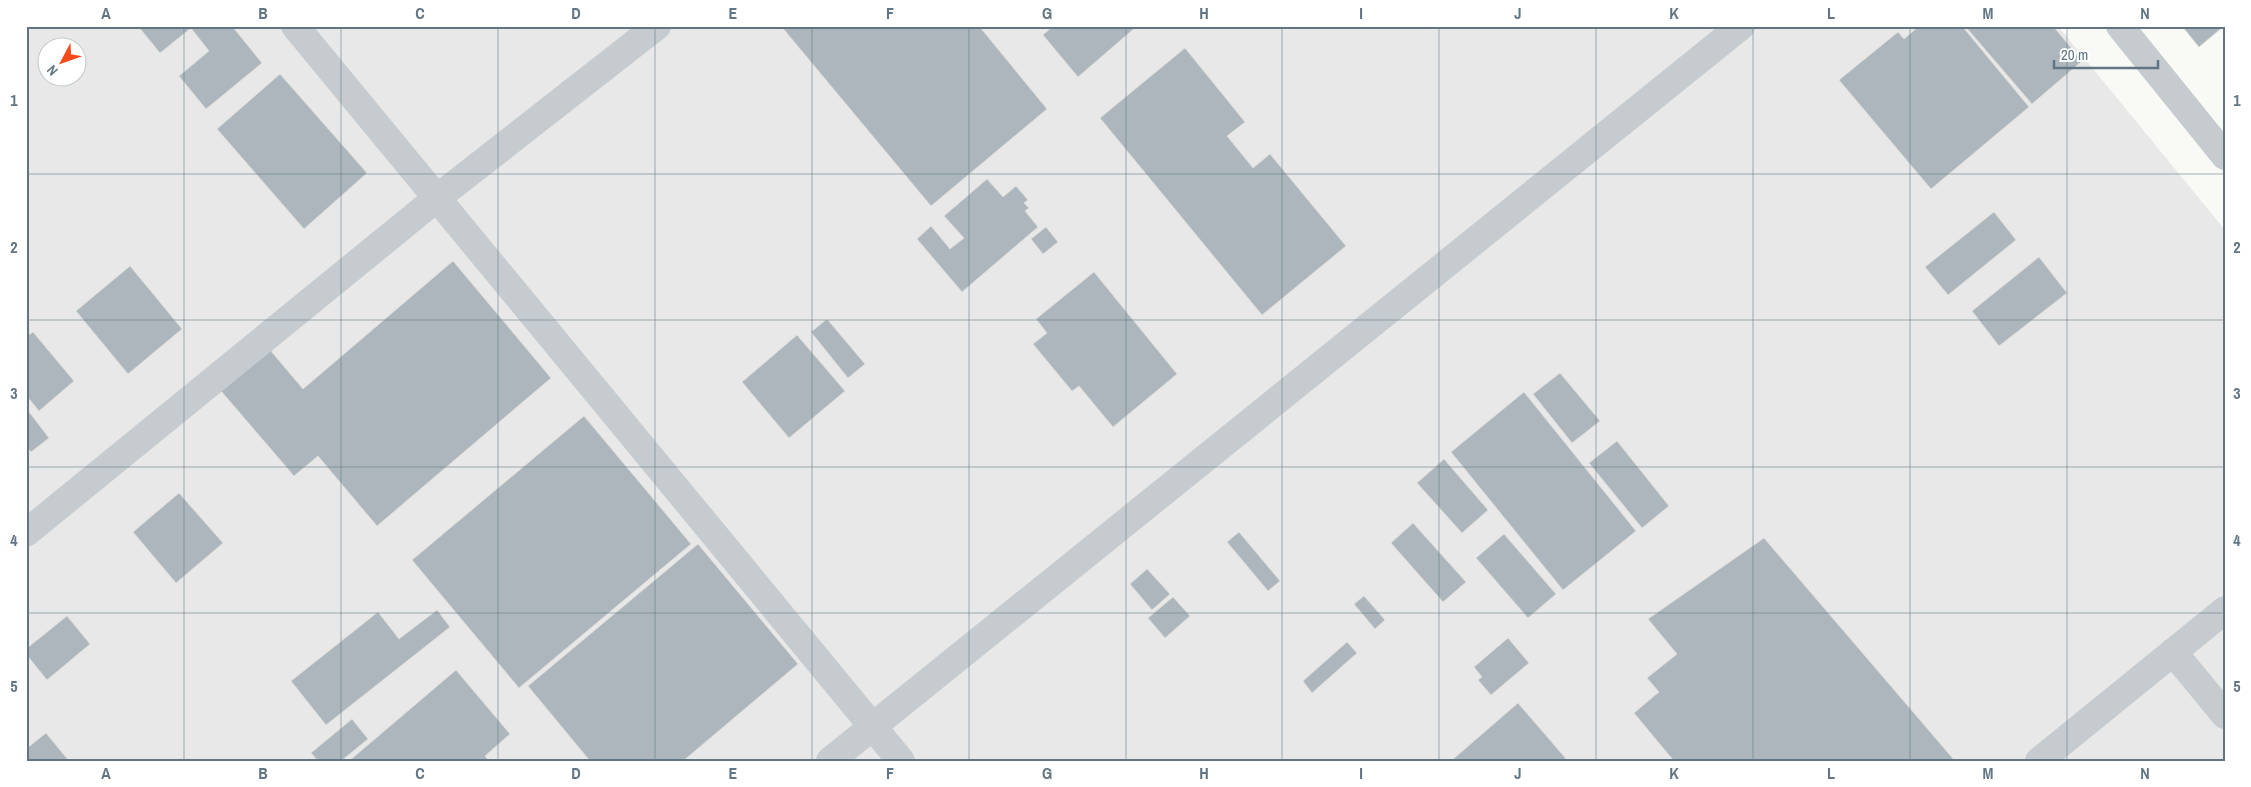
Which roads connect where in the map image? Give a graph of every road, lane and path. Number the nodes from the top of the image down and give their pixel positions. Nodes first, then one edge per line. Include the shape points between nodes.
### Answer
1 (296, 26) edge
2 (657, 26) edge
3 (1741, 26) edge
4 (2120, 26) edge
5 (2140, 26) edge
6 (2225, 131) edge
7 (2225, 156) edge
8 (437, 198) junction
9 (26, 533) edge
10 (2225, 610) edge
11 (2173, 652) junction
12 (2225, 715) edge
13 (873, 726) junction
14 (830, 761) edge
15 (901, 761) edge
16 (2039, 761) edge

1 - 8 street
2 - 8 street
3 - 13 street
4 - 7 street
5 - 6 street
8 - 9 street
8 - 13 street
10 - 11 street
11 - 12 street
11 - 16 street
13 - 14 street
13 - 15 street

